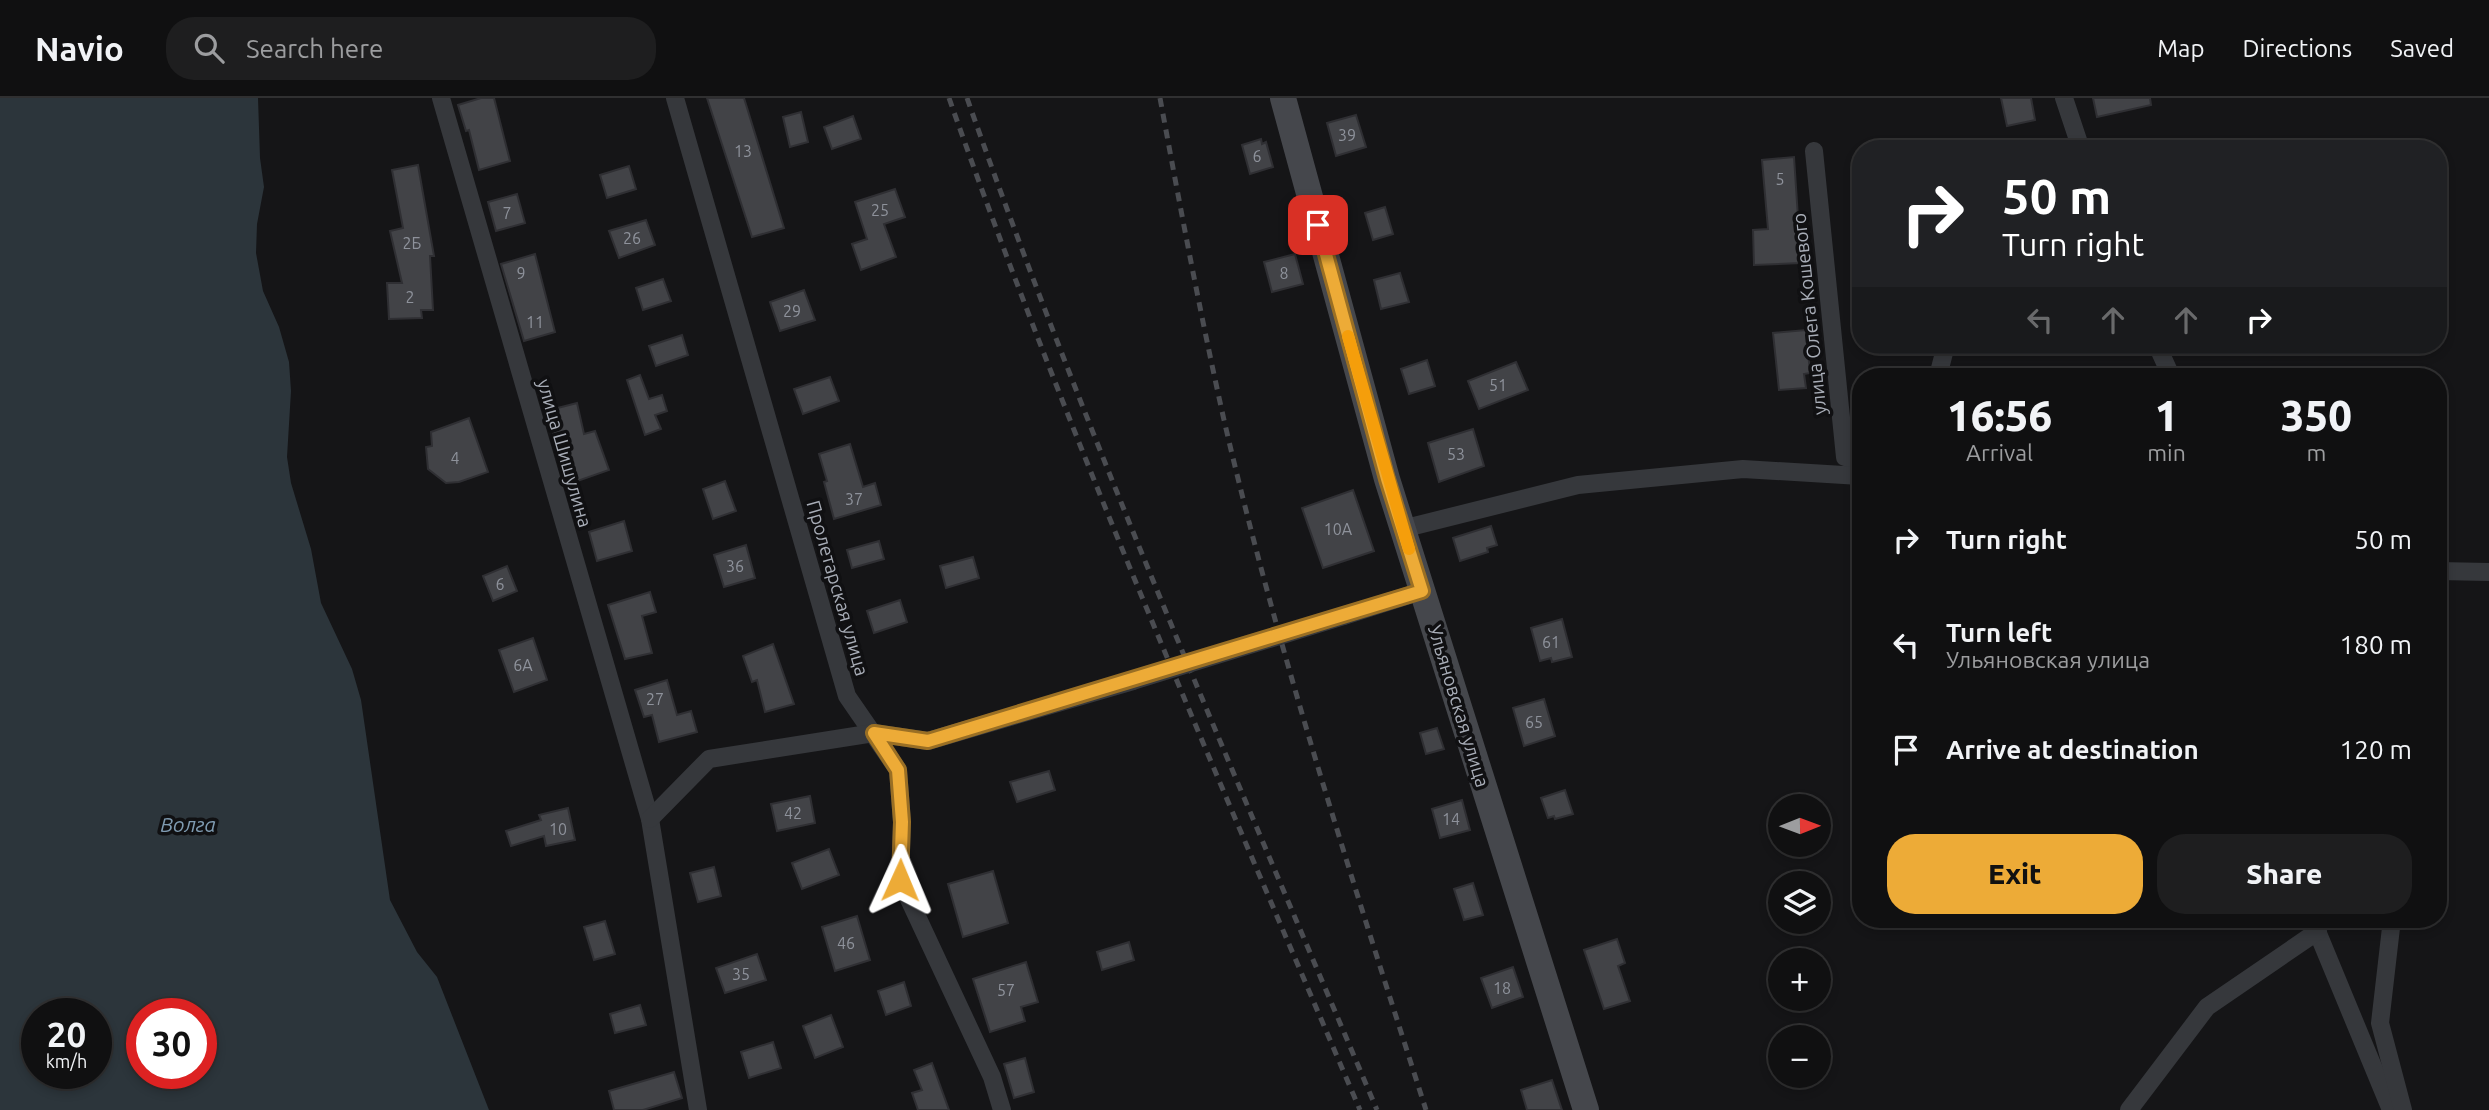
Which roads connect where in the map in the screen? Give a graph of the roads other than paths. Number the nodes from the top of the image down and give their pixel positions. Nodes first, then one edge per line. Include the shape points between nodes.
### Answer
1 (441, 98) edge
2 (675, 98) edge
3 (1283, 98) edge
4 (2064, 98) edge
5 (2078, 140) edge
6 (1814, 151) dead end
7 (1852, 459) edge
8 (1852, 475) edge
9 (1402, 529) junction
10 (2447, 571) edge
11 (2489, 572) edge
12 (1422, 591) junction
13 (874, 733) junction
14 (650, 819) junction
15 (2311, 928) edge
16 (2316, 928) edge
17 (2391, 928) edge
18 (698, 1110) edge
19 (1002, 1110) edge
20 (1586, 1110) edge
21 (2129, 1110) edge
22 (2391, 1110) edge
23 (2403, 1110) edge

1 - 14 street, улица Шишулина
2 - 13 street, Пролетарская улица via 847,696
3 - 9 main road, Ульяновская улица
4 - 5 street
6 - 7 street, улица Олега Кошевого via 1845,457
8 - 9 street via 1742,468 1578,485
9 - 12 main road, Ульяновская улица
10 - 11 street
12 - 13 street, bridge via 928,741
12 - 20 main road, Ульяновская улица
13 - 14 street via 709,759
13 - 19 street, Пролетарская улица via 898,770 900,880 992,1077
14 - 18 street, улица Шишулина
15 - 21 street via 2207,1007
16 - 22 street
17 - 23 street via 2380,1023

